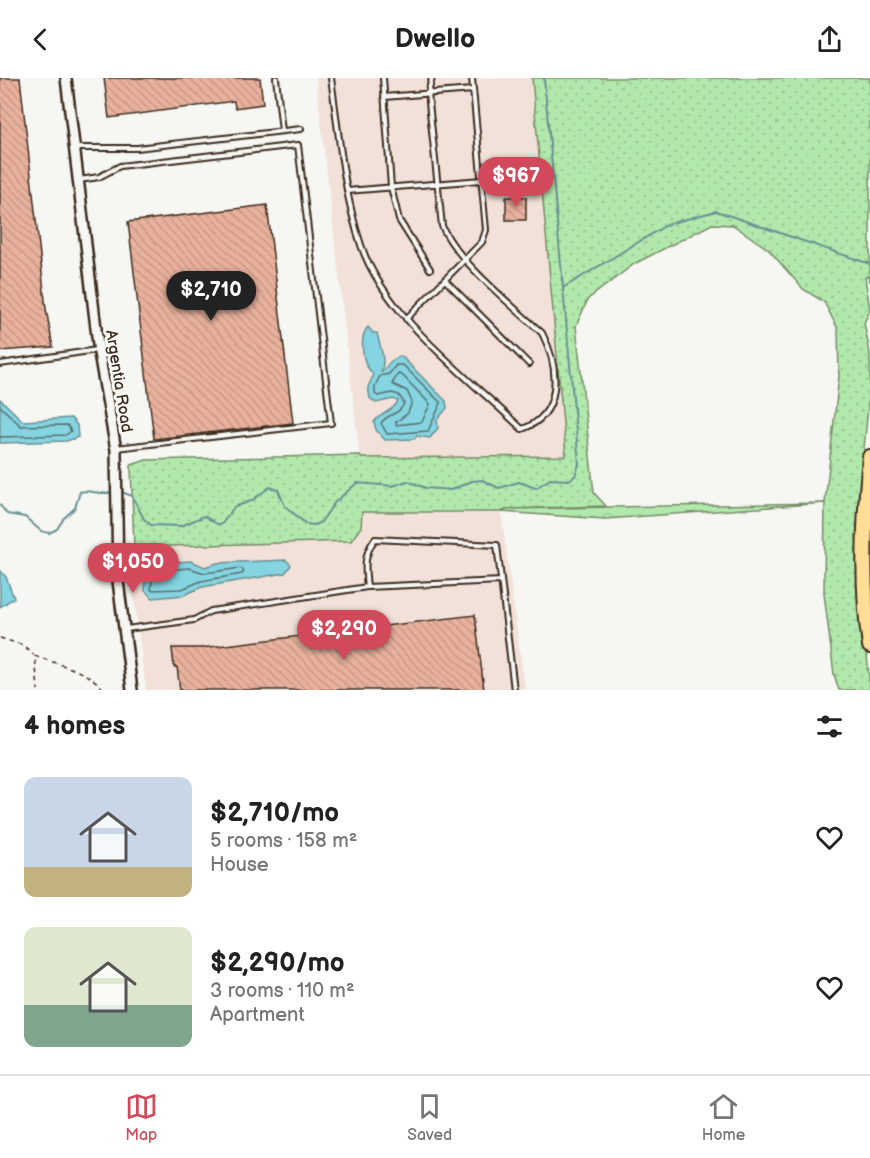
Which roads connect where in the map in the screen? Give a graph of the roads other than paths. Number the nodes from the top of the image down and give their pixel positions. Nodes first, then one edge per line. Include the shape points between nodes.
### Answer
1 (66, 78) edge
2 (276, 78) edge
3 (331, 78) edge
4 (383, 78) edge
5 (432, 78) edge
6 (472, 78) edge
7 (473, 90) junction
8 (428, 93) junction
9 (384, 97) junction
10 (301, 129) dead end
11 (282, 131) junction
12 (74, 148) junction
13 (78, 180) junction
14 (482, 180) junction
15 (438, 183) junction
16 (392, 187) junction
17 (347, 191) junction
18 (465, 259) junction
19 (430, 269) dead end
20 (445, 279) junction
21 (406, 319) junction
22 (99, 350) junction
23 (0, 364) edge
24 (529, 364) dead end
25 (116, 448) junction
26 (870, 458) edge
27 (501, 581) junction
28 (367, 587) junction
29 (124, 629) junction
30 (870, 646) edge
31 (132, 690) edge
32 (514, 690) edge

1 - 12 street, Argentia Road
2 - 11 lane
3 - 17 lane
4 - 9 lane
5 - 8 lane
6 - 7 lane
7 - 8 lane
7 - 14 lane
8 - 9 lane
8 - 15 lane
9 - 16 lane
10 - 11 lane
11 - 12 lane via 137,148
12 - 13 street, Argentia Road
13 - 22 street, Argentia Road
13 - 25 lane via 98,178 122,165 298,144 331,423
14 - 15 lane
14 - 18 lane via 486,230 482,242
15 - 16 lane
15 - 18 lane via 442,226
16 - 17 lane
16 - 19 lane via 399,220
17 - 21 lane via 361,247 385,293
18 - 20 lane
18 - 21 lane via 542,333 549,348 555,384 553,400 537,424 522,429
20 - 21 lane
20 - 24 lane
22 - 23 lane
22 - 25 street, Argentia Road
25 - 29 street, Argentia Road via 118,581
26 - 30 highway via 865,578
27 - 28 lane
27 - 28 lane via 497,545 375,539 364,560
27 - 32 lane
28 - 29 lane via 211,611 194,620
29 - 31 street, Argentia Road

